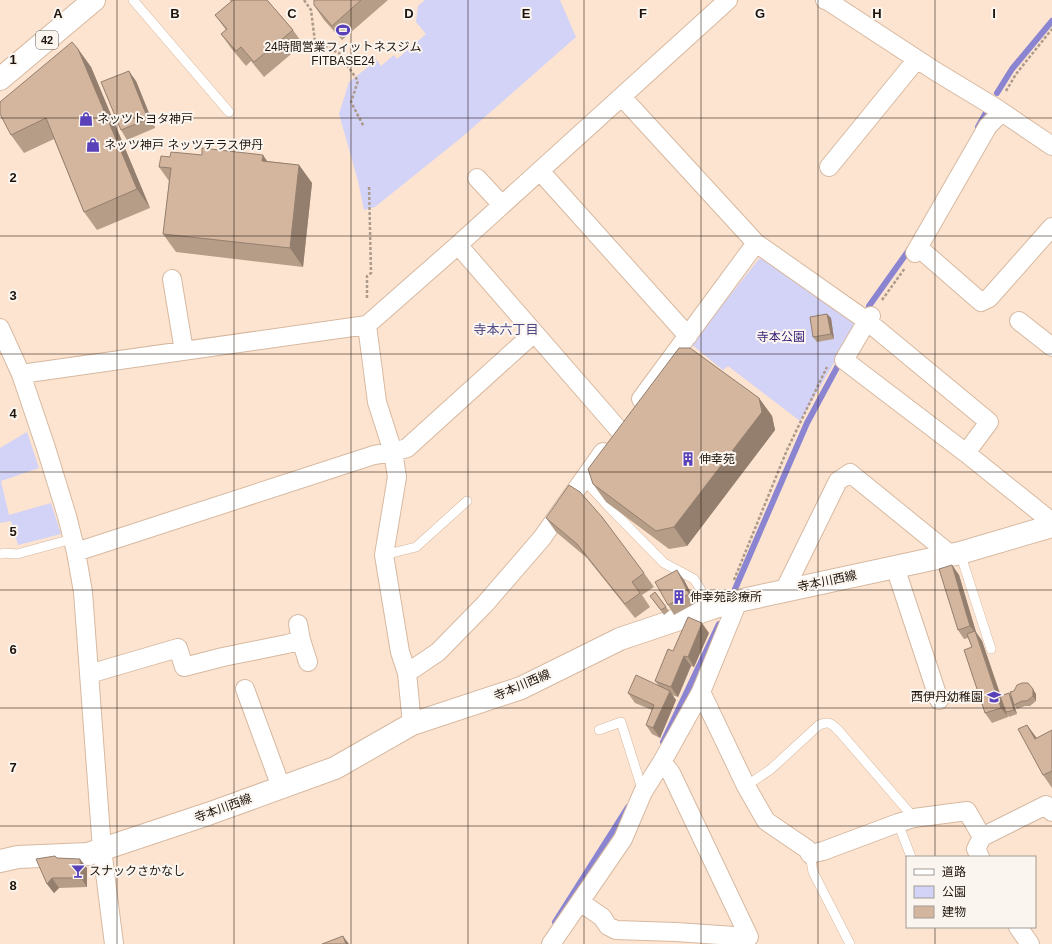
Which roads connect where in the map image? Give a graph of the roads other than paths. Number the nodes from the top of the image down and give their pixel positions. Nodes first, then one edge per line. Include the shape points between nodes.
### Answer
1 (94, 0) edge
2 (133, 0) edge
3 (728, 0) edge
4 (825, 0) edge
5 (916, 58) junction
6 (0, 79) edge
7 (622, 97) junction
8 (996, 108) junction
9 (229, 112) dead end
10 (1052, 146) edge
11 (829, 167) dead end
12 (540, 171) junction
13 (477, 178) dead end
14 (502, 205) junction
15 (1052, 227) edge
16 (756, 244) junction
17 (458, 245) junction
18 (172, 279) dead end
19 (869, 318) junction
20 (1019, 321) dead end
21 (367, 325) junction
22 (0, 328) edge
23 (534, 333) junction
24 (688, 336) junction
25 (1052, 347) edge
26 (5, 351) edge
27 (184, 351) junction
28 (21, 374) junction
29 (626, 419) junction
30 (393, 452) junction
31 (966, 453) junction
32 (584, 480) junction
33 (467, 501) dead end
34 (1052, 522) edge
35 (1052, 526) edge
36 (74, 546) junction
37 (0, 554) edge
38 (956, 554) junction
39 (384, 555) junction
40 (895, 567) junction
41 (784, 591) junction
42 (725, 604) junction
43 (991, 649) dead end
44 (308, 662) dead end
45 (407, 673) junction
46 (89, 674) junction
47 (245, 690) dead end
48 (701, 692) junction
49 (940, 700) dead end
50 (412, 724) junction
51 (599, 730) dead end
52 (662, 762) junction
53 (746, 786) junction
54 (281, 788) junction
55 (643, 792) junction
56 (1052, 812) edge
57 (906, 821) junction
58 (982, 836) junction
59 (102, 850) junction
60 (810, 854) junction
61 (911, 856) edge
62 (980, 856) edge
63 (0, 861) edge
64 (580, 902) junction
65 (1019, 928) edge
66 (751, 941) edge
67 (114, 944) edge
68 (551, 944) edge
69 (850, 944) edge
70 (1030, 944) edge

1 - 6 main road, 42
2 - 9 lane
3 - 7 street
4 - 5 street
5 - 8 street
5 - 11 street
7 - 12 street
7 - 16 street
8 - 10 street
8 - 15 street via 1001,113 988,126 917,251 981,302 988,298
12 - 14 street
12 - 24 street
13 - 14 street
14 - 17 street
16 - 19 street
16 - 24 street
17 - 21 street
17 - 23 street
18 - 27 street
19 - 31 street via 989,422
19 - 31 street via 844,360
20 - 25 street
21 - 27 street
21 - 30 street via 377,402
22 - 26 street
23 - 29 street
23 - 30 street via 407,448
24 - 29 street
26 - 28 street
27 - 28 street
28 - 36 street via 67,516
29 - 32 street
30 - 36 street via 374,455
30 - 39 street via 397,477
31 - 34 street
32 - 42 lane via 664,563 694,579
32 - 45 street via 542,538 485,604 438,652
33 - 39 lane via 416,547
35 - 38 main road, 寺本川西線
36 - 37 lane
36 - 46 street via 83,592
38 - 40 main road, 寺本川西線
38 - 41 street via 850,473 838,481
38 - 43 lane
39 - 45 street via 400,652
40 - 41 main road, 寺本川西線
40 - 49 street
41 - 42 main road, 寺本川西線
42 - 48 street
42 - 50 main road, 寺本川西線 via 620,639 521,688
44 - 46 street via 299,632 223,657 186,674 178,648
45 - 50 street
46 - 59 street
47 - 54 street
48 - 52 street
48 - 53 street
50 - 54 main road, 寺本川西線 via 335,768
51 - 55 lane via 621,722
52 - 55 street
52 - 66 street via 671,773
53 - 57 lane via 771,769 819,725 826,722 839,731
53 - 60 street via 766,821 807,849
54 - 59 main road, 寺本川西線
55 - 64 street via 623,839
56 - 58 street via 1046,805
57 - 58 street via 967,811
57 - 60 street
57 - 61 lane
58 - 62 street via 976,849
59 - 63 main road, 寺本川西線 via 88,854 18,857
59 - 67 street
60 - 69 lane via 813,872
64 - 66 street via 616,930
64 - 68 street
65 - 70 street

